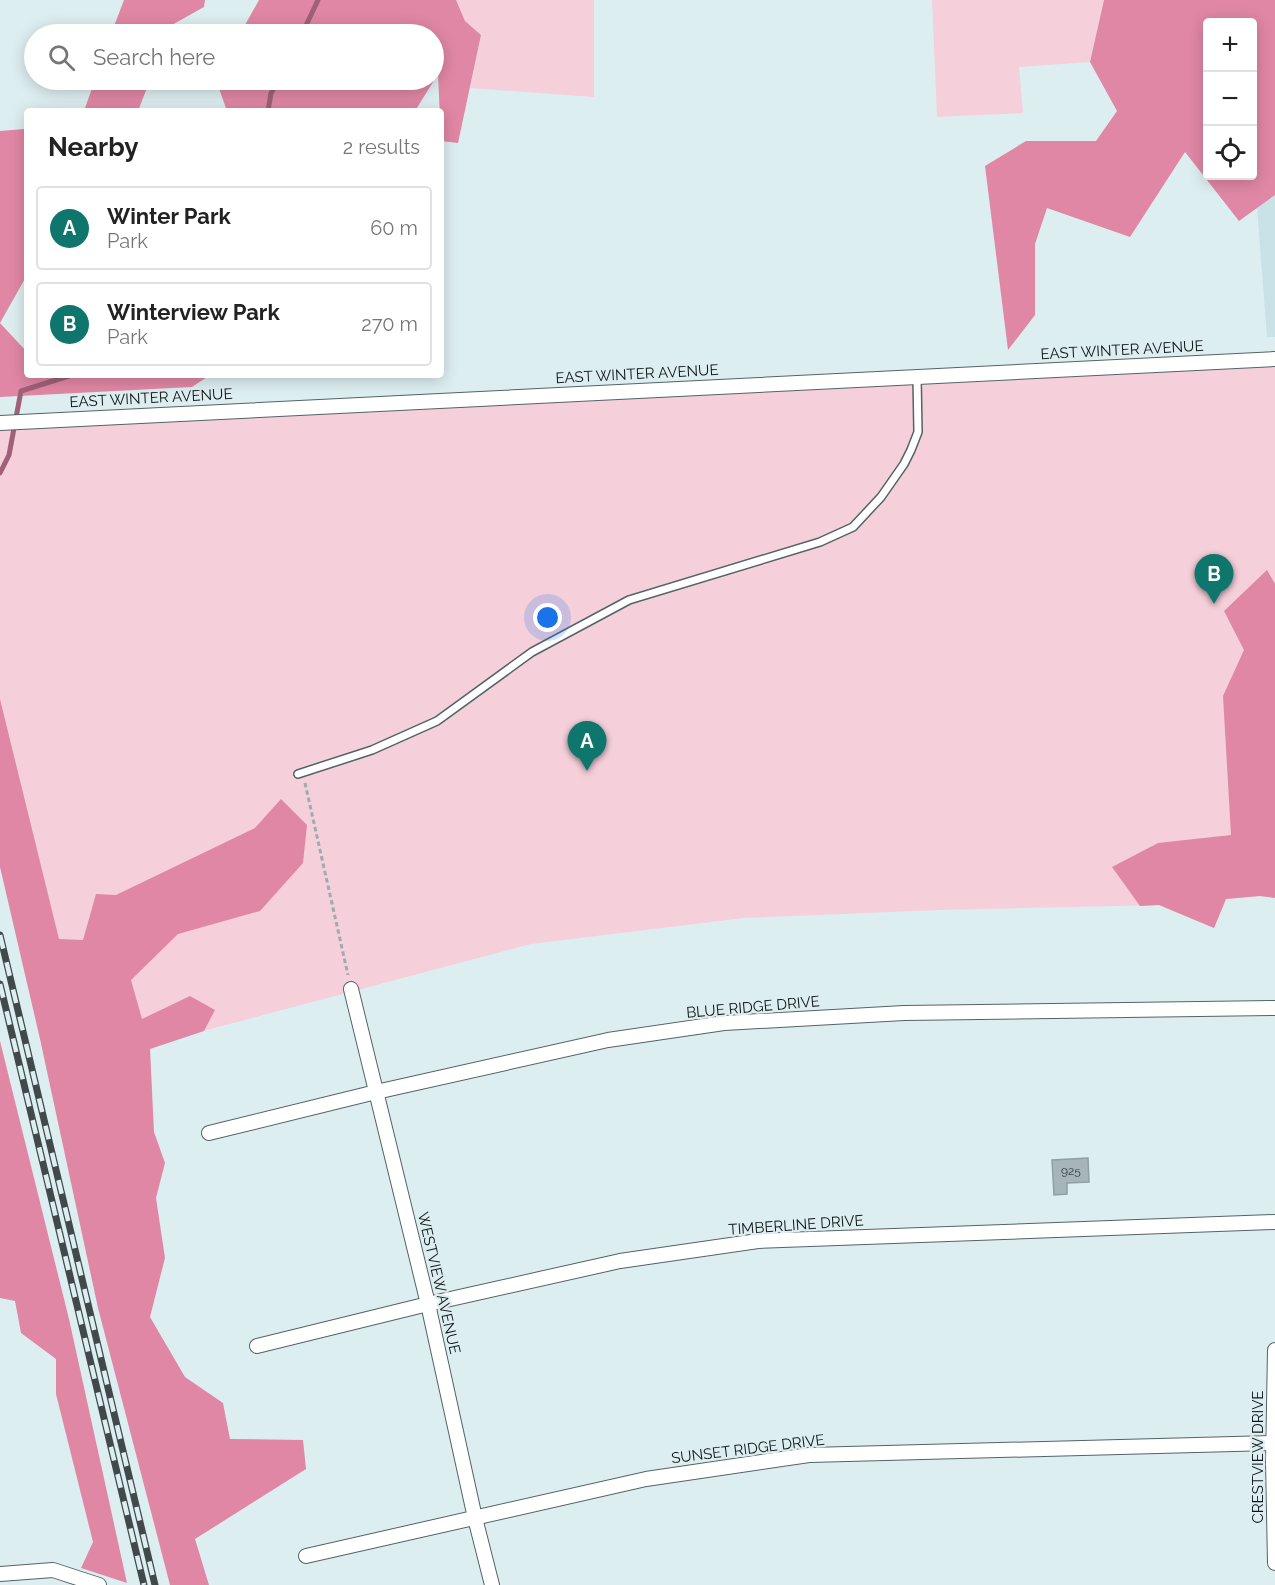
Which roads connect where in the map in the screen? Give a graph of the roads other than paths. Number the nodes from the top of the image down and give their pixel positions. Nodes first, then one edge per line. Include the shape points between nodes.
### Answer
1 (1275, 359) edge
2 (917, 377) junction
3 (0, 423) edge
4 (298, 774) road end
5 (351, 989) road end
6 (1275, 1008) edge
7 (376, 1092) junction
8 (209, 1132) dead end
9 (1275, 1222) edge
10 (428, 1304) junction
11 (257, 1346) dead end
12 (1275, 1350) edge
13 (1274, 1443) edge
14 (475, 1518) junction
15 (306, 1556) dead end
16 (1275, 1563) edge
17 (0, 1574) edge
18 (99, 1585) edge
19 (492, 1585) edge

1 - 2 street, EAST WINTER AVENUE
2 - 3 street, EAST WINTER AVENUE
2 - 4 lane via 918,432 911,450 879,500 853,527 820,542 629,600 532,652 437,721 372,750
5 - 7 street, WESTVIEW AVENUE
6 - 7 street, BLUE RIDGE DRIVE via 904,1013 723,1023 608,1040
7 - 8 street, BLUE RIDGE DRIVE
7 - 10 street, WESTVIEW AVENUE
9 - 10 street, TIMBERLINE DRIVE via 758,1241 620,1262
10 - 11 street, TIMBERLINE DRIVE
10 - 14 street, WESTVIEW AVENUE
12 - 13 street, CRESTVIEW DRIVE
13 - 14 street, SUNSET RIDGE DRIVE via 809,1455 646,1479
13 - 16 street, CRESTVIEW DRIVE
14 - 15 street, SUNSET RIDGE DRIVE
14 - 19 street, WESTVIEW AVENUE
17 - 18 street via 53,1570

